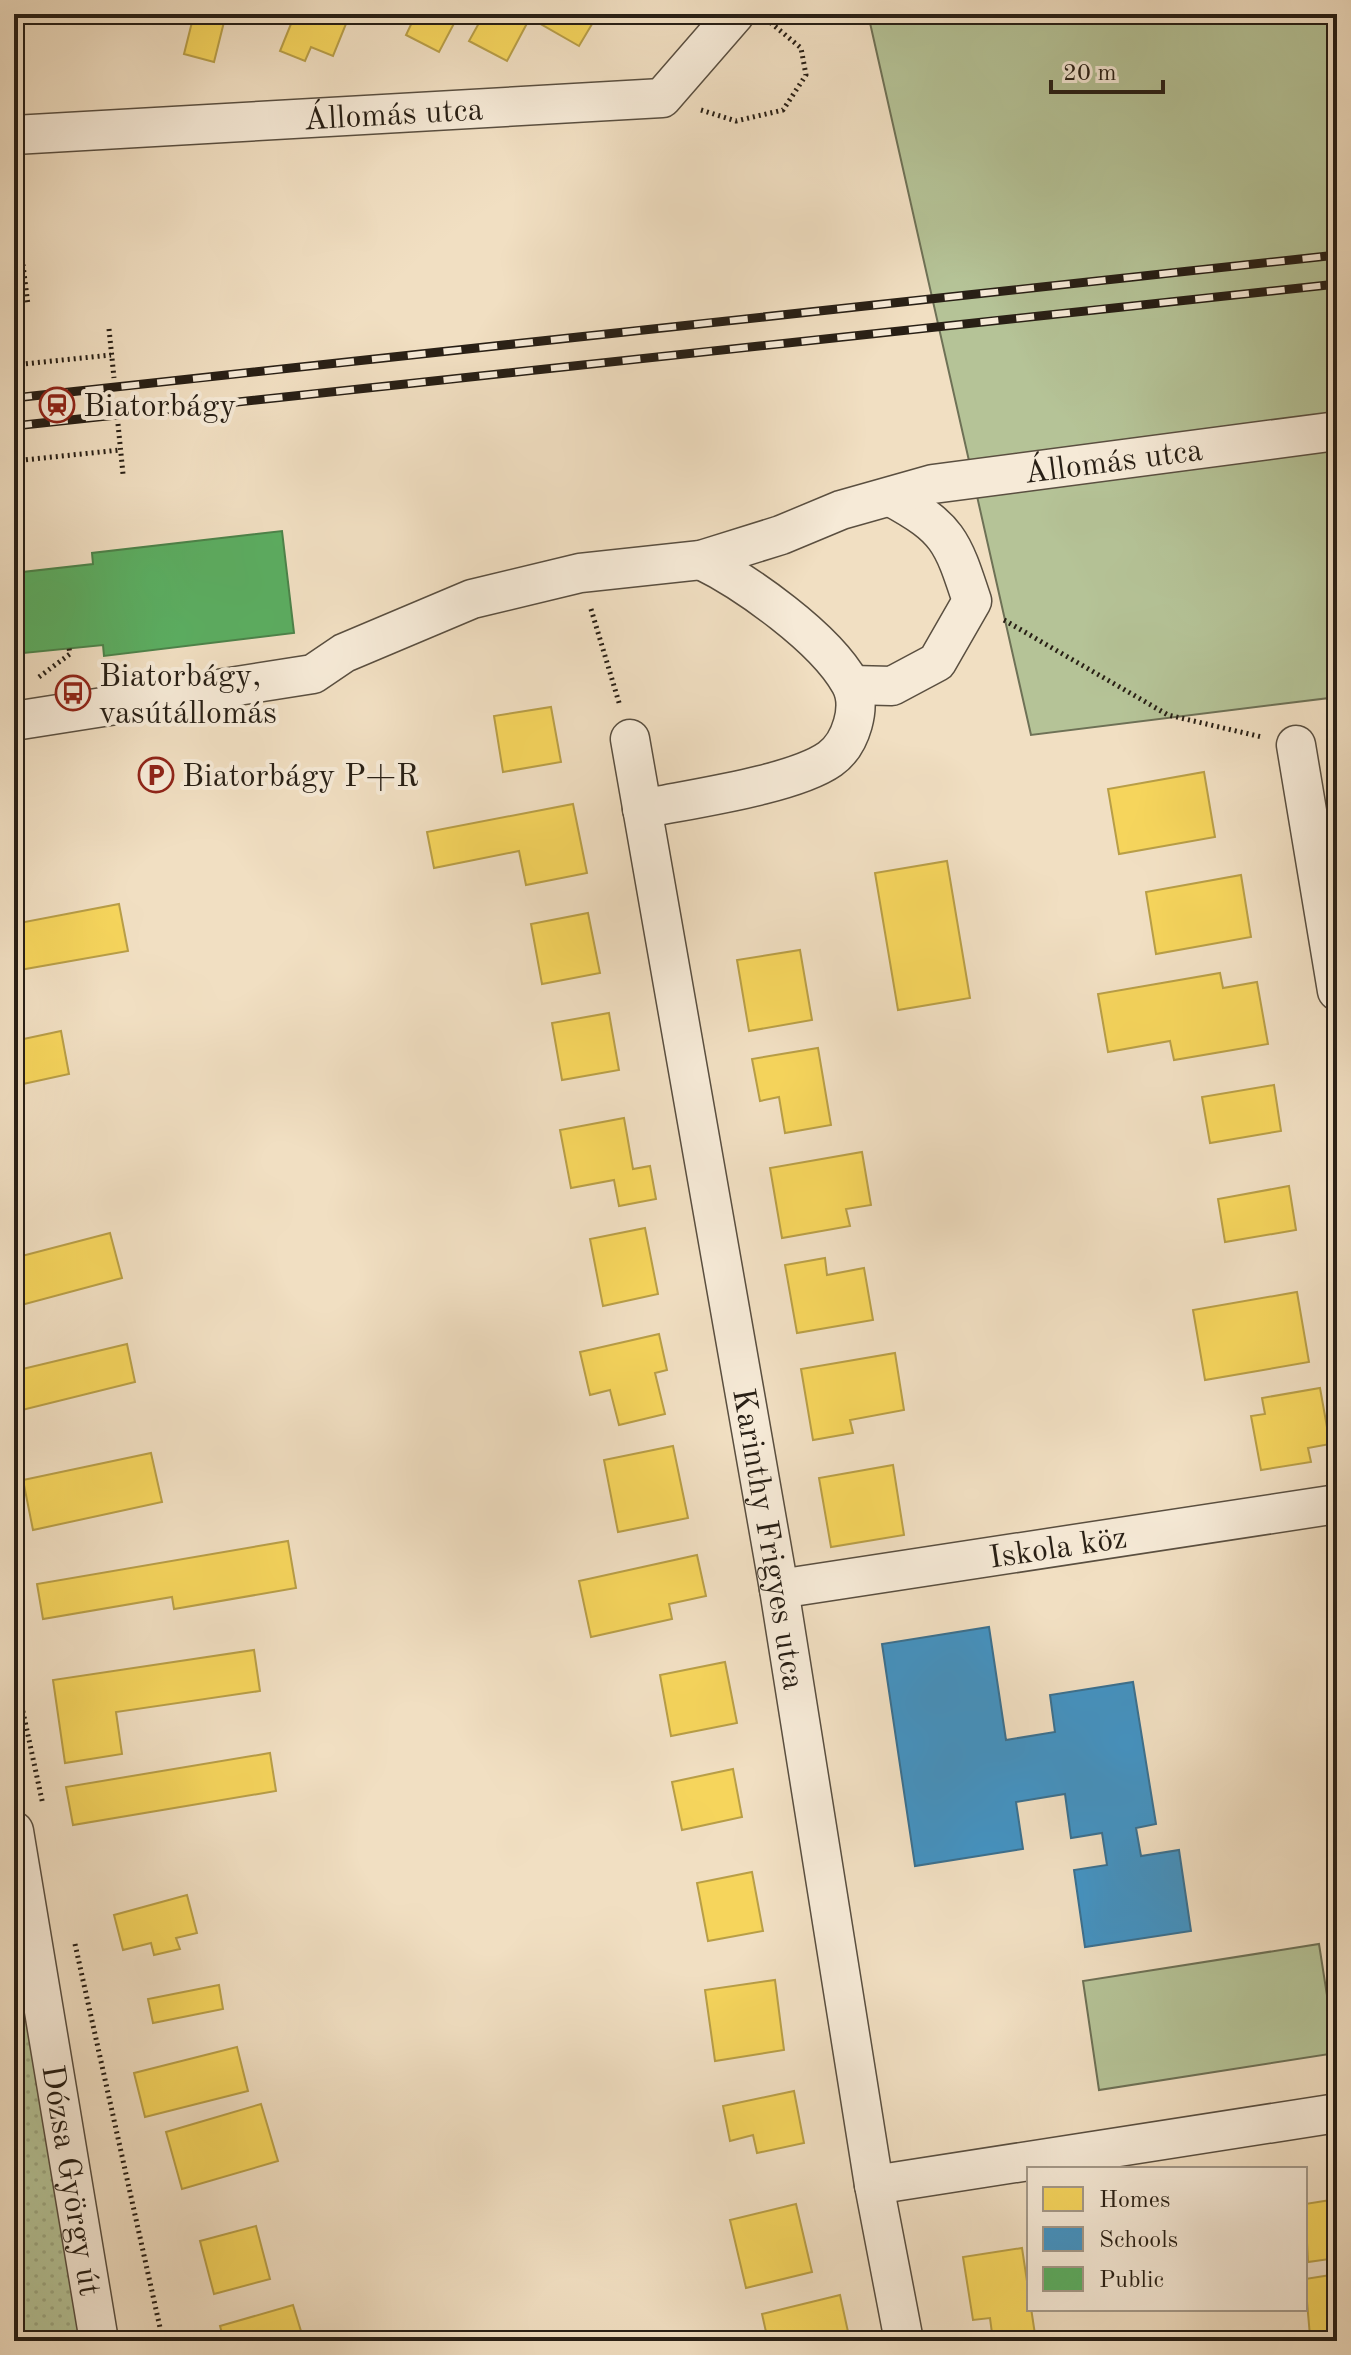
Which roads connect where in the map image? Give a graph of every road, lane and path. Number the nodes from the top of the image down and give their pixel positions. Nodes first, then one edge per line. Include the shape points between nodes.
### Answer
1 (734, 18) edge
2 (662, 98) junction
3 (14, 135) edge
4 (14, 193) edge
5 (28, 305) dead end
6 (109, 329) dead end
7 (111, 355) junction
8 (14, 365) edge
9 (114, 378) dead end
10 (118, 424) dead end
11 (1337, 431) edge
12 (120, 450) junction
13 (14, 461) edge
14 (123, 474) dead end
15 (891, 497) junction
16 (701, 560) junction
17 (580, 573) junction
18 (972, 601) junction
19 (69, 648) dead end
20 (52, 668) dead end
21 (852, 685) junction
22 (14, 721) edge
23 (630, 739) joint
24 (1296, 745) joint
25 (642, 809) junction
26 (1337, 991) edge
27 (1337, 1504) edge
28 (779, 1589) junction
29 (14, 1670) edge
30 (30, 1825) edge
31 (73, 1939) dead end
32 (1337, 2113) edge
33 (874, 2185) junction
34 (99, 2341) edge
35 (163, 2341) edge
36 (904, 2341) edge

1 - 2 street
1 - 2 path via 775,23 801,48 806,75 783,110 736,121
2 - 3 street, Állomás utca
4 - 5 path
6 - 7 path
7 - 8 path
7 - 9 path
10 - 12 path
11 - 15 street, Állomás utca via 933,484
12 - 13 path
12 - 14 path
15 - 16 street, Állomás utca
15 - 18 street via 930,518 948,540
16 - 17 street, Állomás utca
16 - 21 street via 738,578 820,645
17 - 22 street, Állomás utca via 472,599 344,653 313,674
17 - 23 path
18 - 21 street via 937,662 892,686
18 - 24 path via 1168,715
19 - 20 path via 70,654
21 - 25 street via 854,726 831,759 803,773
23 - 25 street, Karinthy Frigyes utca
24 - 26 street
25 - 28 street, Karinthy Frigyes utca
27 - 28 street, Iskola köz
28 - 33 street, Karinthy Frigyes utca
29 - 30 path
30 - 34 street, Dózsa György út
31 - 35 path
32 - 33 street
33 - 36 street, Karinthy Frigyes utca

